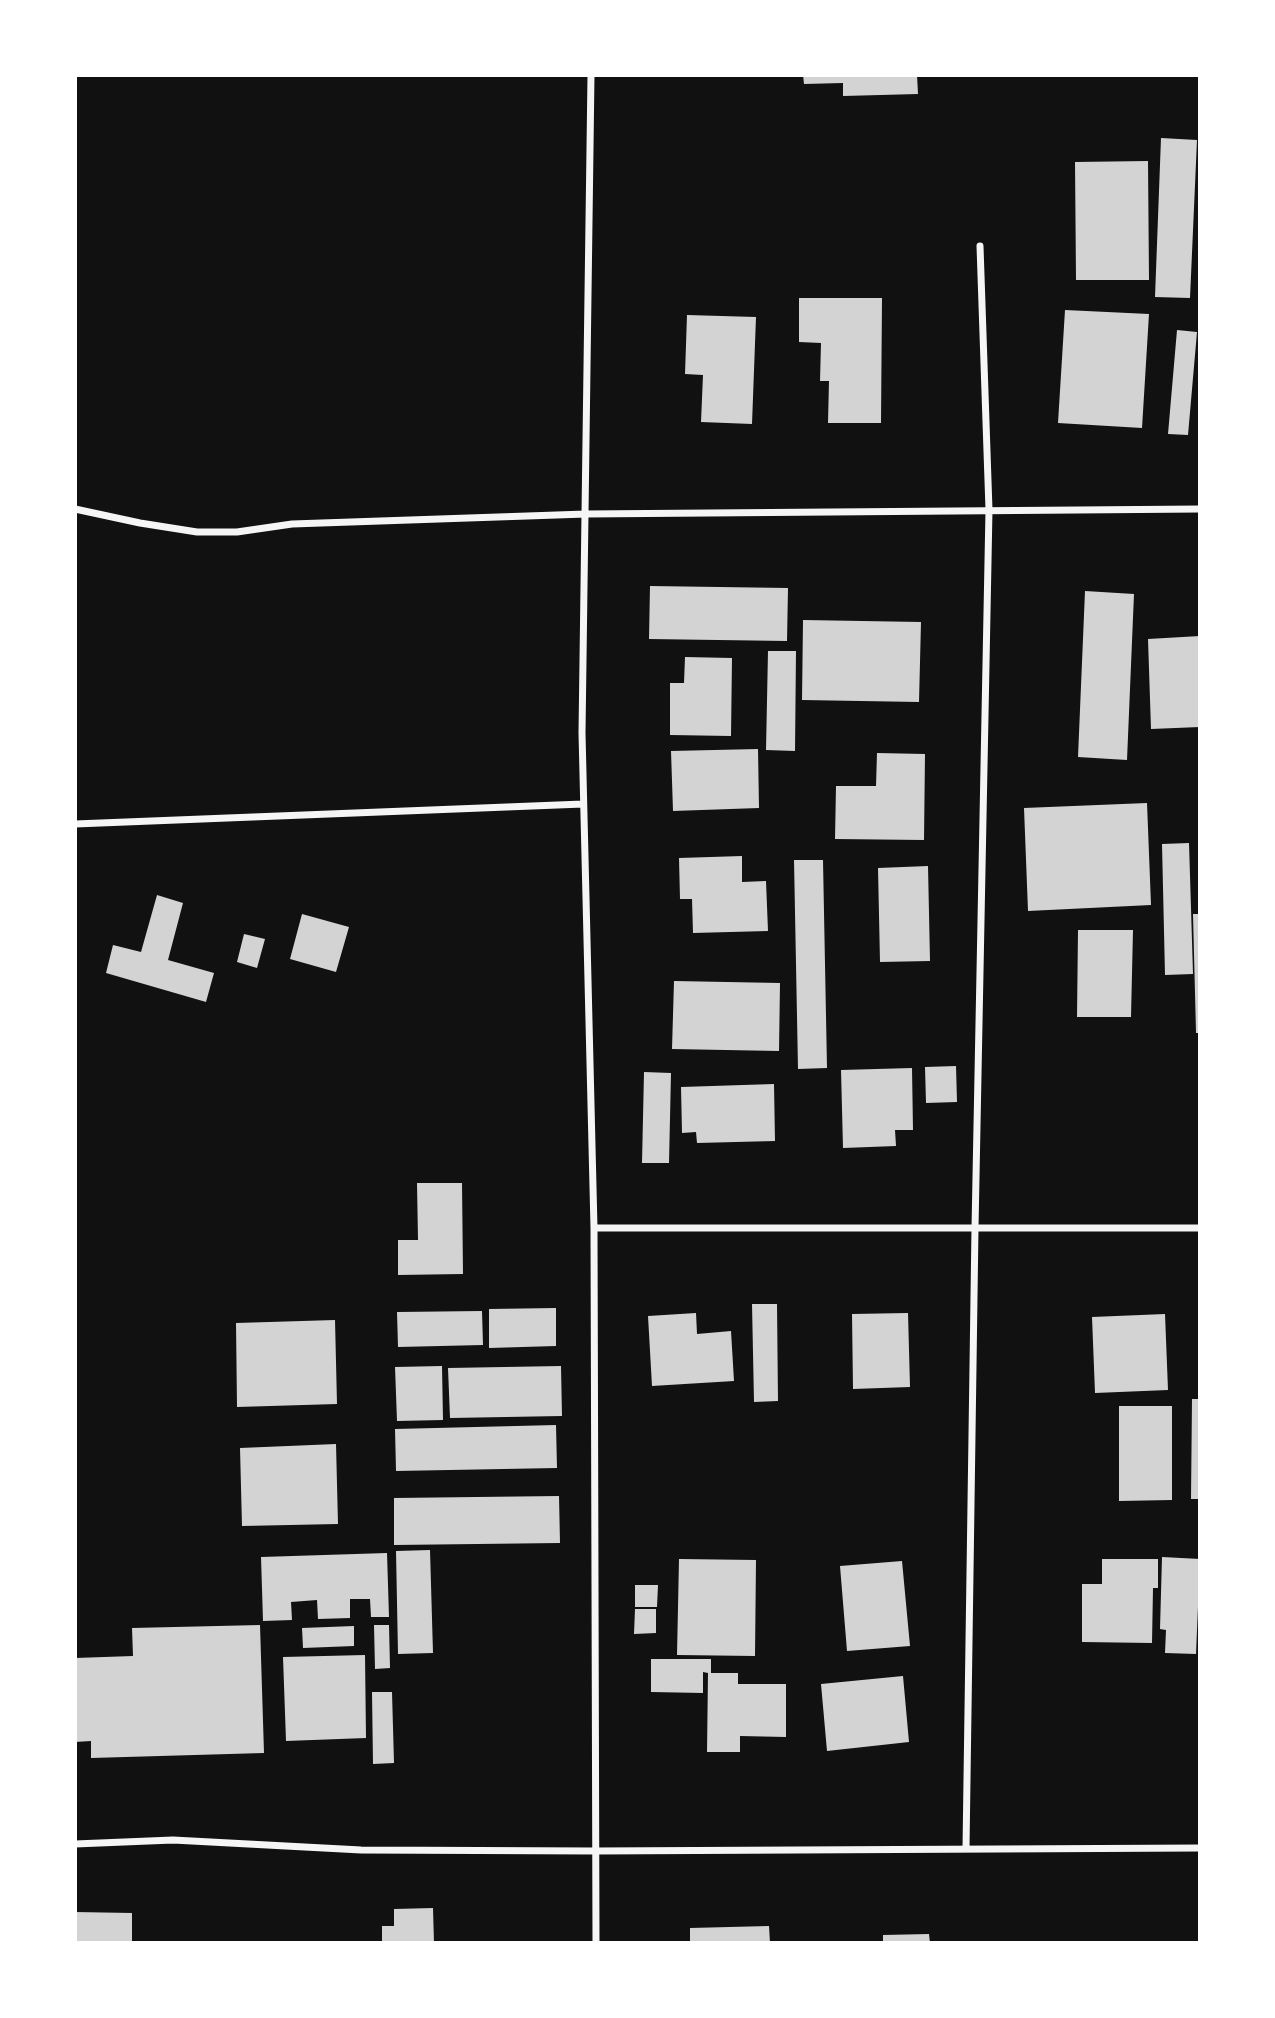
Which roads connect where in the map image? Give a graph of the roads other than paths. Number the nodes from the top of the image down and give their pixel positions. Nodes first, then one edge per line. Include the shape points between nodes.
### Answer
1 (591, 75) edge
2 (980, 246) dead end
3 (75, 509) edge
4 (1200, 509) edge
5 (989, 510) junction
6 (586, 514) junction
7 (583, 804) junction
8 (75, 824) edge
9 (594, 1228) junction
10 (975, 1228) junction
11 (1200, 1228) edge
12 (75, 1844) edge
13 (967, 1848) junction
14 (1200, 1848) edge
15 (596, 1851) junction
16 (596, 1943) edge

1 - 6 street
2 - 5 street
3 - 6 street via 197,532 292,524
4 - 5 street
5 - 6 street
5 - 10 street
6 - 7 street
7 - 8 street
7 - 9 street
9 - 10 street
9 - 15 street
10 - 11 street
10 - 13 street
12 - 15 street via 173,1840 360,1850
13 - 14 street
13 - 15 street
15 - 16 street

